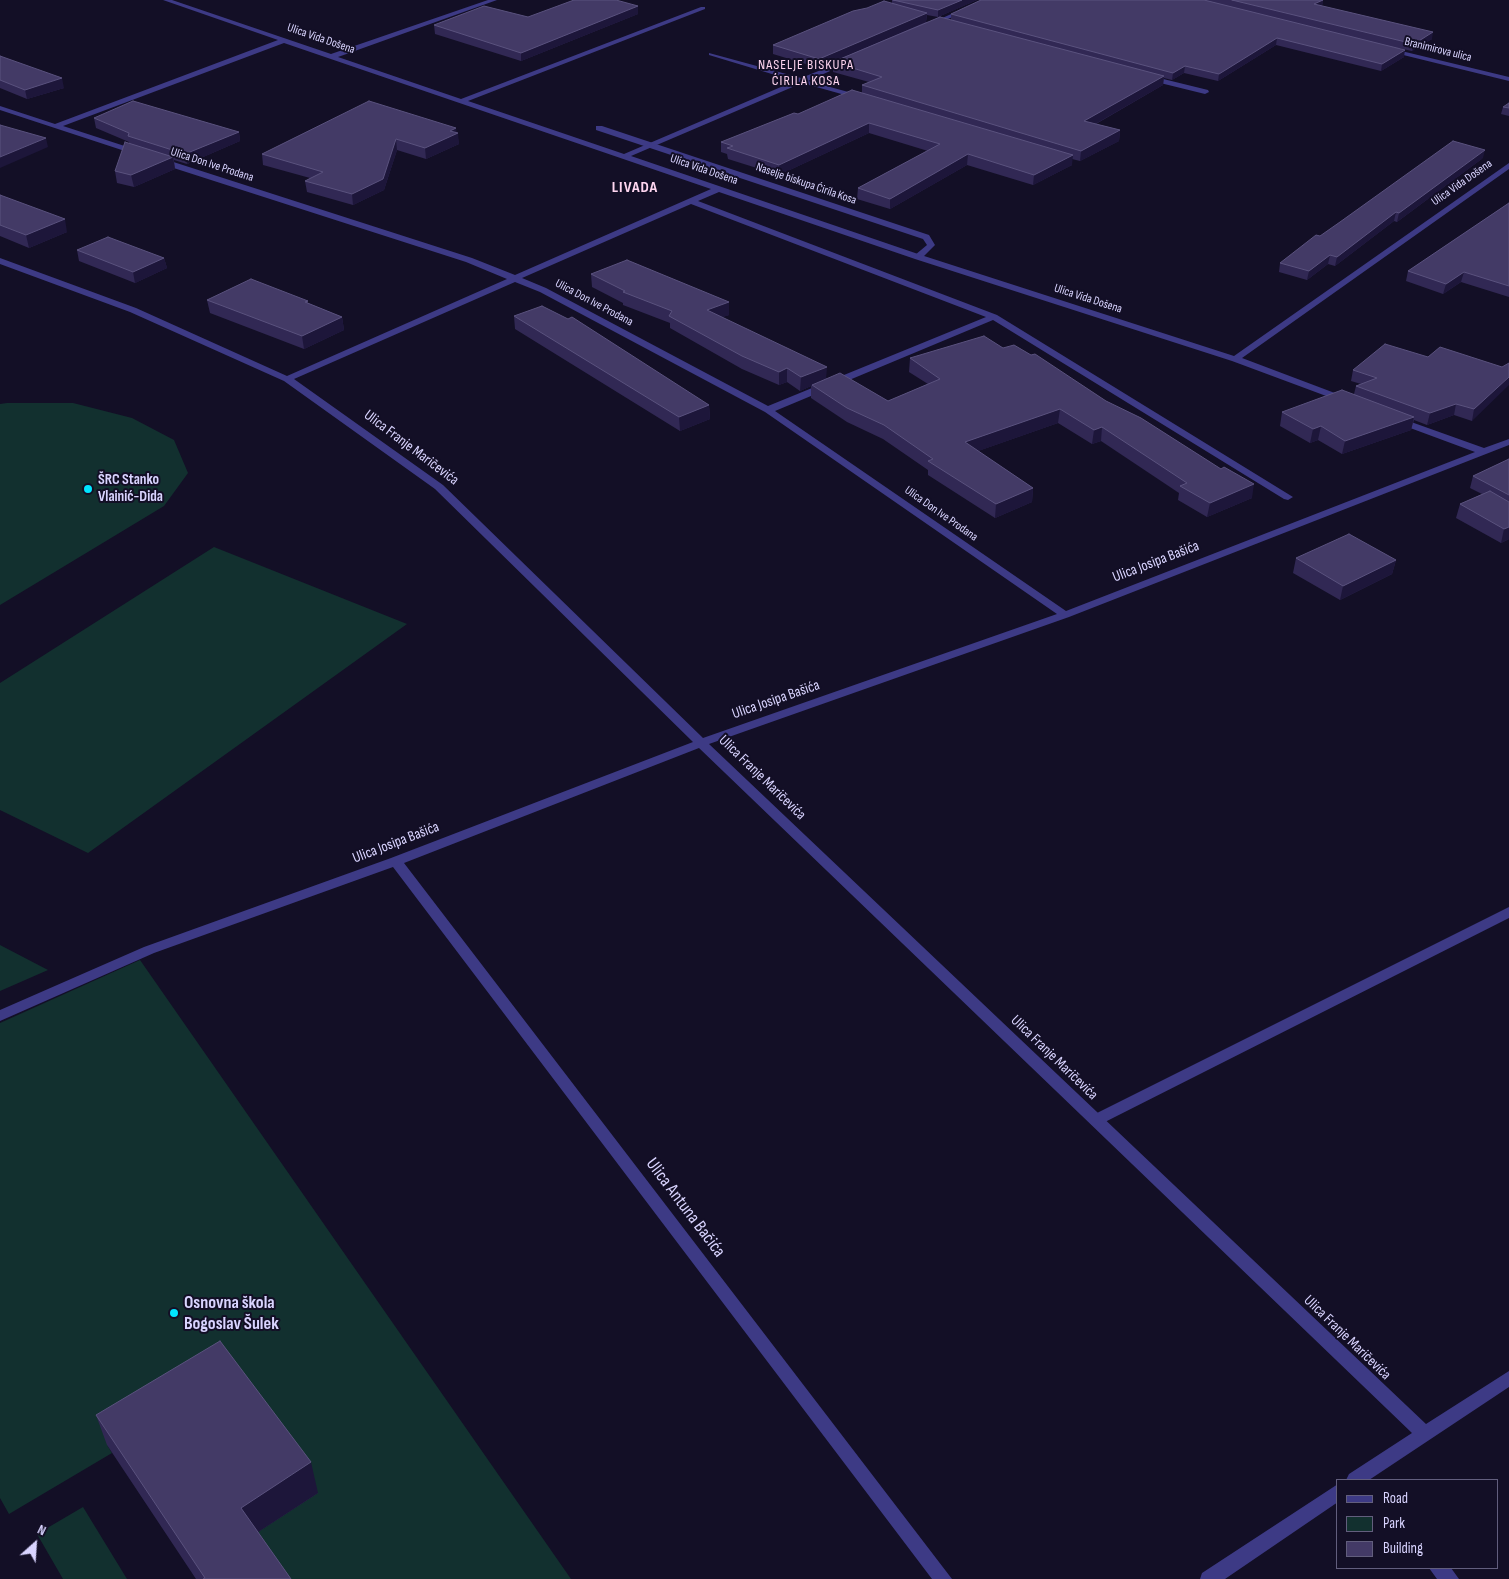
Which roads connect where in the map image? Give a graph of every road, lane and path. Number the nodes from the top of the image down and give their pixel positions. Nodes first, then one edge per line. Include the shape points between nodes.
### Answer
1 (166, 0) edge
2 (494, 0) edge
3 (988, 0) edge
4 (703, 8) dead end
5 (922, 17) edge
6 (939, 21) junction
7 (948, 24) edge
8 (922, 29) edge
9 (285, 40) junction
10 (1376, 47) edge
11 (711, 54) dead end
12 (333, 56) junction
13 (852, 58) edge
14 (1138, 74) edge
15 (1509, 79) edge
16 (801, 81) junction
17 (1205, 92) dead end
18 (464, 100) junction
19 (870, 102) edge
20 (0, 108) edge
21 (11, 111) junction
22 (0, 115) edge
23 (56, 126) junction
24 (600, 128) dead end
25 (652, 145) junction
26 (626, 156) junction
27 (1509, 165) edge
28 (720, 188) junction
29 (692, 201) junction
30 (918, 257) junction
31 (0, 261) edge
32 (518, 279) junction
33 (994, 317) junction
34 (1234, 359) junction
35 (288, 379) junction
36 (1357, 405) edge
37 (768, 410) junction
38 (1384, 415) edge
39 (1509, 442) edge
40 (1484, 452) junction
41 (1288, 496) dead end
42 (1066, 615) junction
43 (701, 743) junction
44 (396, 861) junction
45 (1509, 912) edge
46 (0, 1016) edge
47 (1096, 1120) junction
48 (1509, 1378) edge
49 (1424, 1433) junction
50 (1356, 1479) edge
51 (1336, 1493) edge
52 (1439, 1569) edge
53 (943, 1579) edge
54 (1209, 1579) edge
55 (1450, 1579) edge

1 - 9 street, Ulica Vida Došena
2 - 12 street
3 - 6 street
4 - 18 street
5 - 6 street
6 - 7 street
6 - 8 street
9 - 12 street, Ulica Vida Došena
9 - 23 street
10 - 15 street, Branimirova ulica
11 - 16 street
12 - 18 street, Ulica Vida Došena
13 - 16 street
14 - 17 street
16 - 19 street
16 - 25 street
18 - 26 street, Ulica Vida Došena
20 - 21 street, Ulica Don Ive Prodana
21 - 22 street
21 - 23 street, Ulica Don Ive Prodana
23 - 32 street, Ulica Don Ive Prodana via 470,260
24 - 25 street, Naselje biskupa Ćirila Kosa
25 - 26 street
25 - 30 street, Naselje biskupa Ćirila Kosa via 926,237 931,245
26 - 28 street, Ulica Vida Došena
27 - 34 street, Ulica Vida Došena
28 - 29 street
28 - 30 street, Ulica Vida Došena
29 - 32 street
29 - 33 street
30 - 34 street, Ulica Vida Došena
31 - 35 street, Ulica Franje Maričevića via 133,310
32 - 35 street
32 - 37 street, Ulica Don Ive Prodana
33 - 37 street
33 - 41 street
34 - 36 street, Ulica Vida Došena
35 - 43 street, Ulica Franje Maričevića via 439,487
37 - 42 street, Ulica Don Ive Prodana
38 - 40 street
39 - 40 street, Ulica Josipa Bašića
40 - 42 street, Ulica Josipa Bašića
42 - 43 street, Ulica Josipa Bašića
43 - 44 street, Ulica Josipa Bašića
43 - 47 street, Ulica Franje Maričevića
44 - 46 street, Ulica Josipa Bašića via 150,950
44 - 53 street, Ulica Antuna Bačića
45 - 47 street
47 - 49 street, Ulica Franje Maričevića
48 - 49 street
49 - 50 street
51 - 54 street
52 - 55 street

